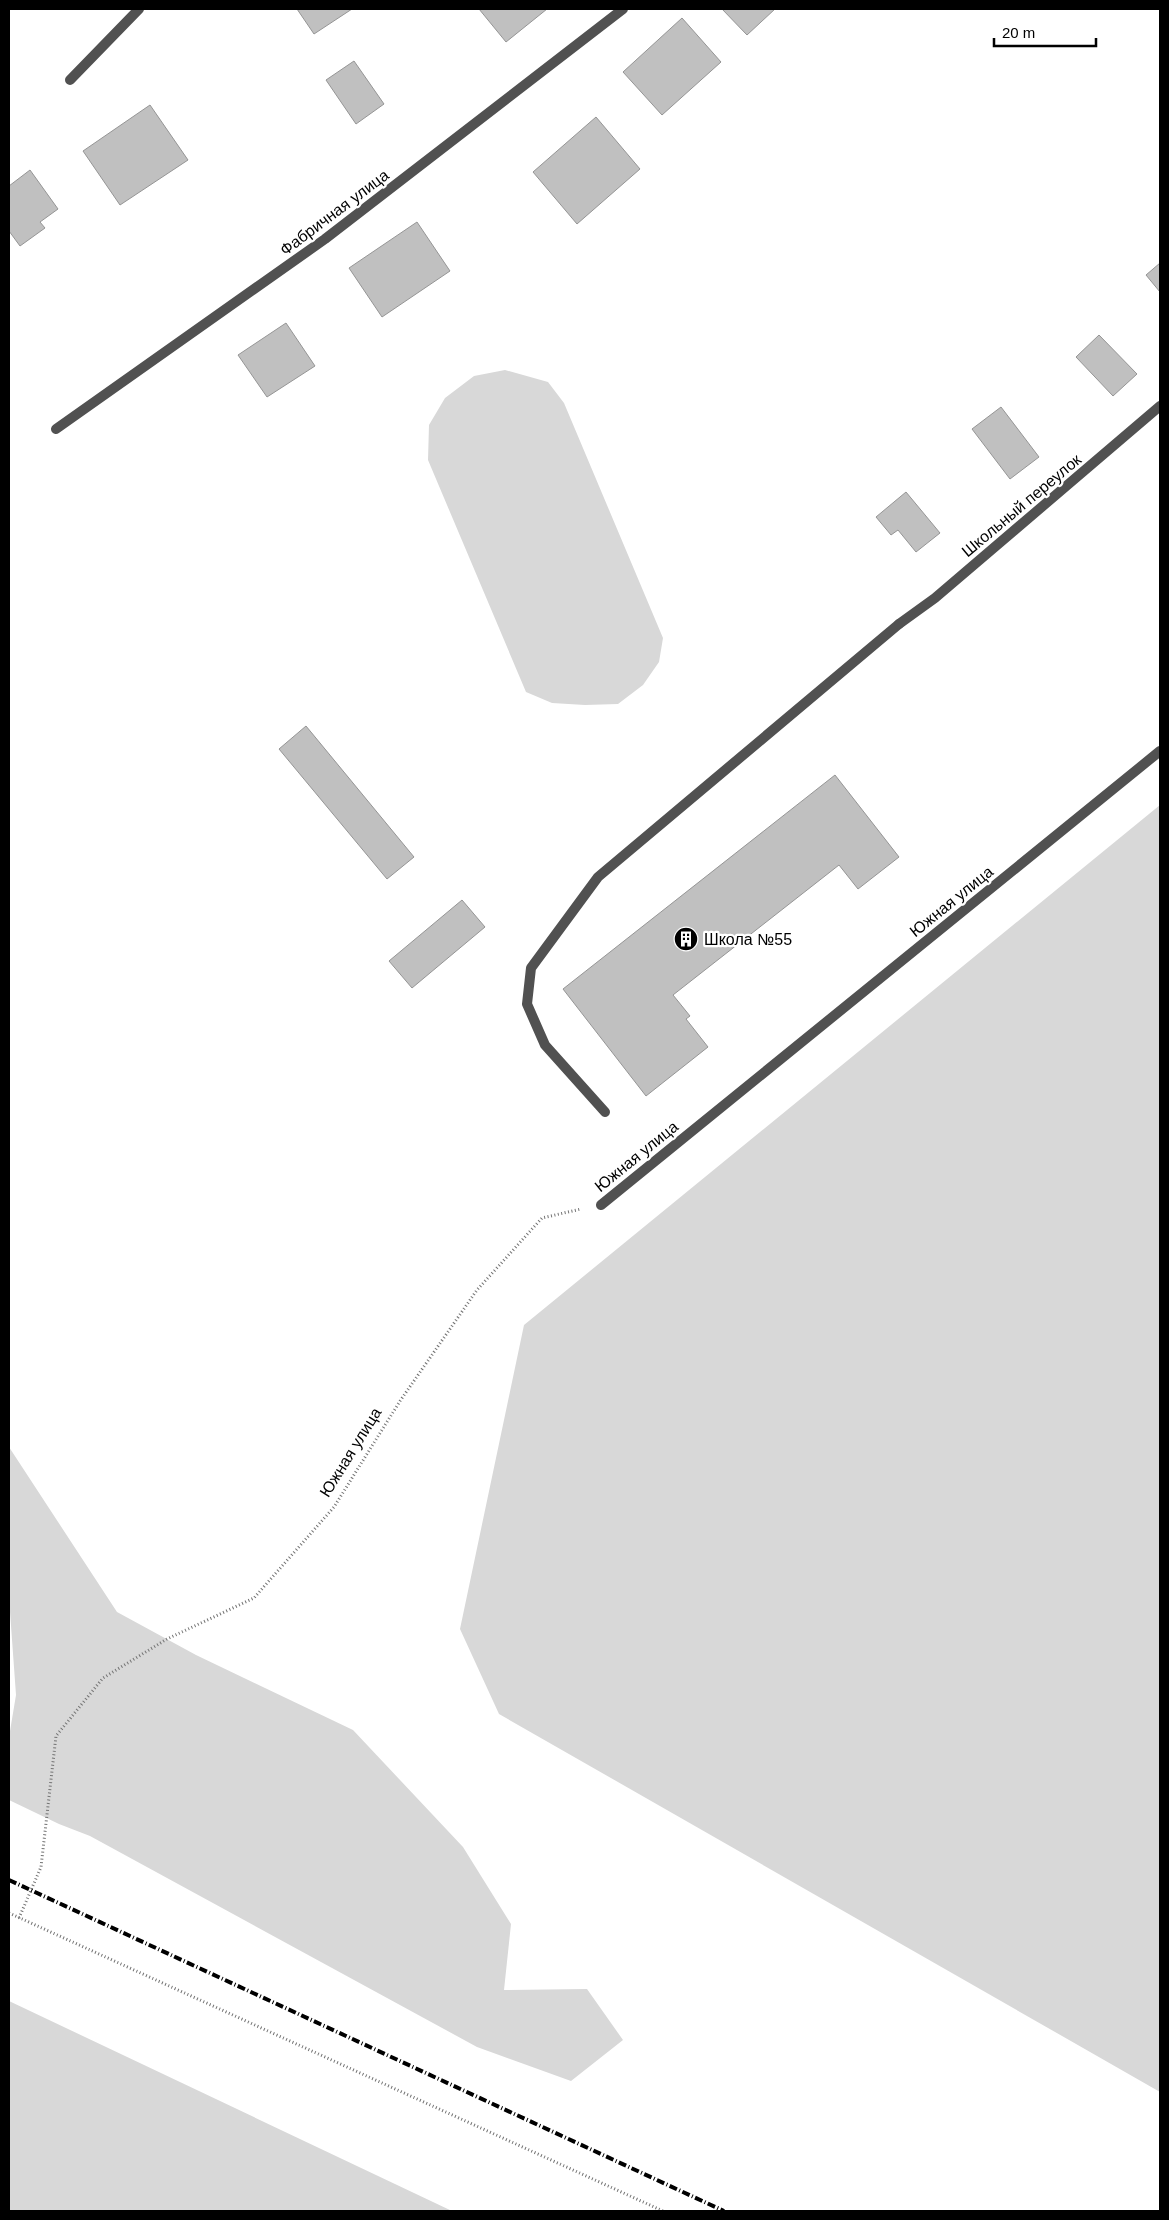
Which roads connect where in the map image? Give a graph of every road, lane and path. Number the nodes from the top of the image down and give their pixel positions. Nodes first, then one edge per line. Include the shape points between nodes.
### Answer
1 (140, 9) edge
2 (623, 9) edge
3 (70, 80) dead end
4 (1160, 406) edge
5 (56, 429) dead end
6 (1160, 751) edge
7 (605, 1112) dead end
8 (601, 1204) joint
9 (9, 1913) edge
10 (19, 1918) junction
11 (663, 2211) edge

1 - 3 street
2 - 5 street, Фабричная улица via 325,239
4 - 7 street, Школьный переулок via 598,877 531,968 528,1004 545,1045
6 - 8 street, Южная улица
8 - 10 path, Южная улица via 542,1218 477,1290 400,1401 334,1507 254,1598 167,1638 102,1678 56,1736 41,1867
9 - 10 path
10 - 11 path

